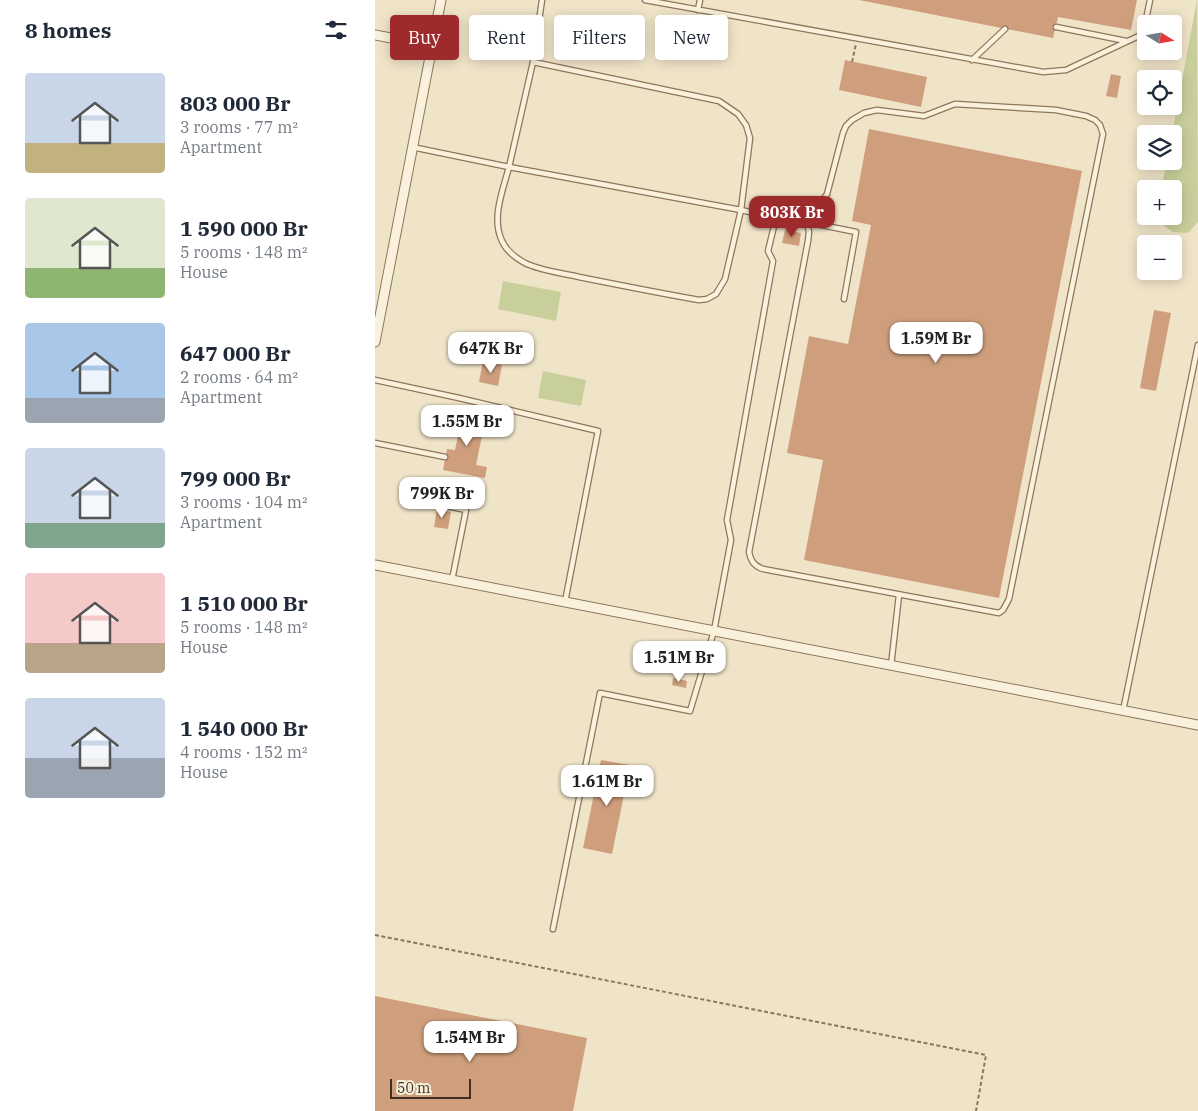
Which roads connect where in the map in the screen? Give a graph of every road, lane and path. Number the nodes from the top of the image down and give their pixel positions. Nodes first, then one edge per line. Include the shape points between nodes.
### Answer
1 (441, 0) edge
2 (542, 0) edge
3 (645, 0) edge
4 (700, 0) edge
5 (1149, 0) edge
6 (698, 10) junction
7 (438, 15) edge
8 (1055, 27) dead end
9 (1005, 29) dead end
10 (375, 35) edge
11 (390, 38) edge
12 (1127, 42) junction
13 (854, 54) dead end
14 (429, 60) edge
15 (972, 60) junction
16 (533, 62) junction
17 (852, 62) dead end
18 (412, 147) junction
19 (509, 167) junction
20 (741, 210) junction
21 (776, 218) junction
22 (807, 223) junction
23 (844, 299) dead end
24 (375, 342) edge
25 (1198, 345) edge
26 (375, 380) edge
27 (375, 443) edge
28 (445, 457) dead end
29 (442, 505) dead end
30 (375, 565) edge
31 (452, 580) junction
32 (899, 595) junction
33 (565, 602) junction
34 (714, 631) junction
35 (891, 666) junction
36 (1123, 711) junction
37 (1198, 725) edge
38 (553, 929) dead end
39 (375, 935) edge
40 (976, 1111) edge

1 - 7 street
2 - 16 lane
3 - 6 lane
4 - 6 lane
5 - 12 lane via 1143,34
6 - 15 lane
8 - 12 lane
9 - 15 lane
10 - 11 street
12 - 15 lane via 1066,70 1043,72
13 - 17 path
14 - 18 street
16 - 19 lane
16 - 20 lane via 719,101 732,108 746,125 750,138
18 - 19 lane
18 - 24 street
19 - 20 lane
19 - 20 lane via 498,230 504,245 519,259 538,268 699,300 716,294 724,284
20 - 21 lane
21 - 22 lane
21 - 34 lane via 769,251 773,261 727,520 731,540
22 - 23 lane via 856,232
22 - 32 lane via 808,241 750,544 751,560 758,568
22 - 32 lane via 827,194 846,126 864,112 877,110 923,116 955,104 1056,110 1086,116 1095,120 1102,130 1097,169 1006,606 994,613
25 - 36 lane
26 - 33 lane via 598,431
27 - 28 lane
29 - 31 lane via 466,510
30 - 31 street
31 - 33 street
32 - 35 lane
33 - 34 street
34 - 35 street
34 - 38 lane via 690,711 600,693
35 - 36 street
36 - 37 street
39 - 40 path via 986,1055

